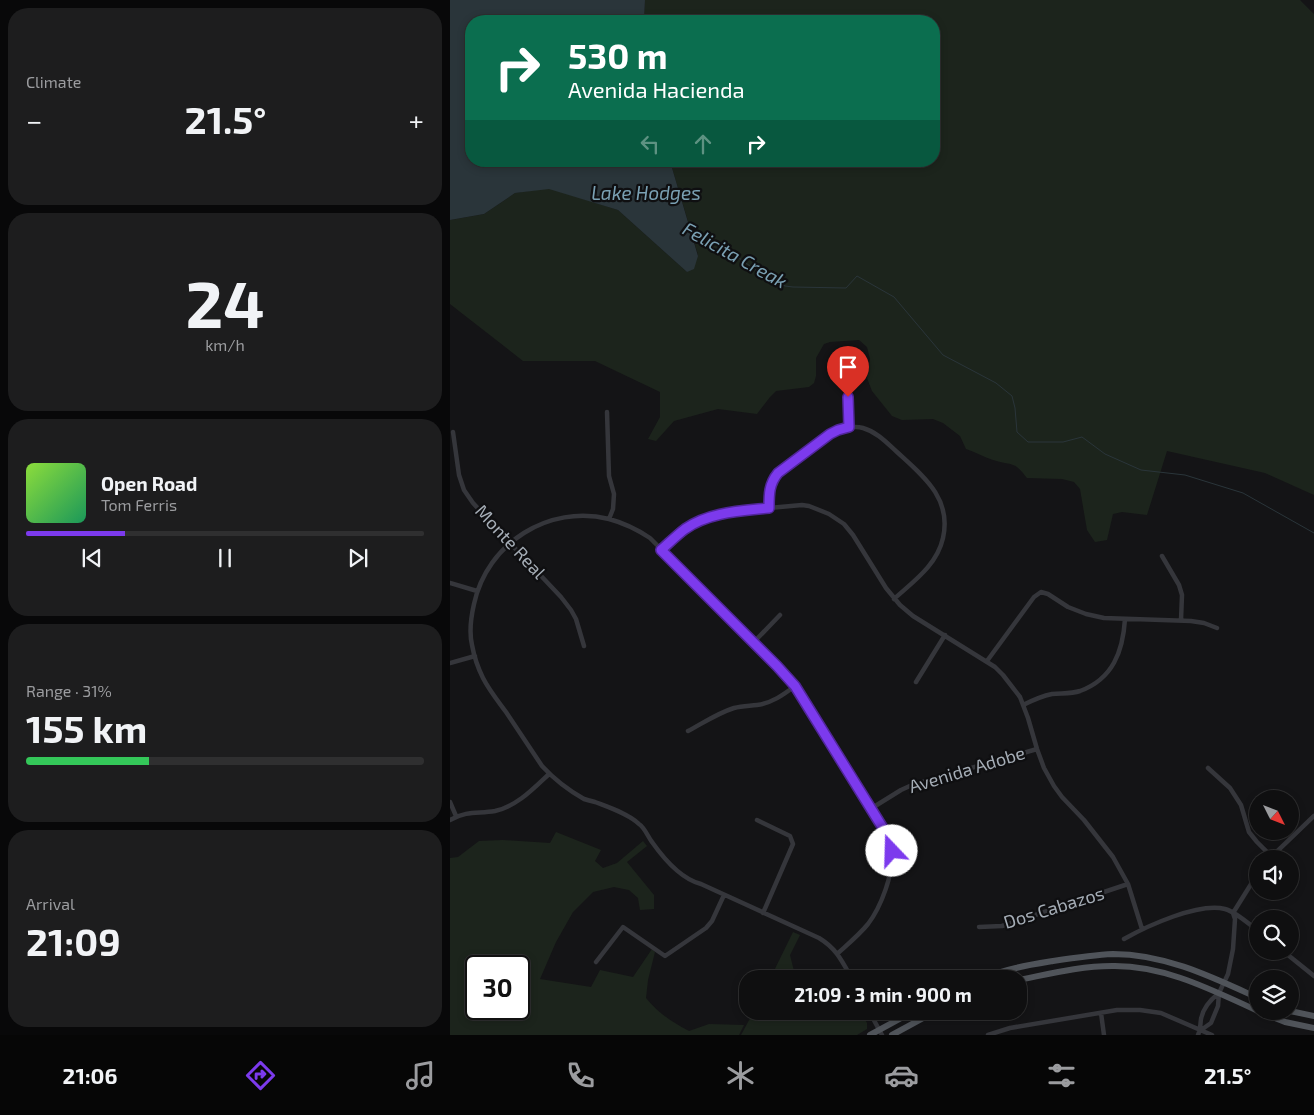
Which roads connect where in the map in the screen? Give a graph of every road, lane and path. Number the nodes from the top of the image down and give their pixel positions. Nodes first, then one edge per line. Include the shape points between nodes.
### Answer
1 (848, 397) dead end
2 (607, 412) dead end
3 (849, 427) junction
4 (453, 432) dead end
5 (769, 508) junction
6 (609, 519) junction
7 (510, 543) junction
8 (661, 550) junction
9 (1162, 556) dead end
10 (450, 583) edge
11 (477, 591) junction
12 (894, 598) junction
13 (780, 616) dead end
14 (1125, 619) junction
15 (1181, 620) junction
16 (1216, 628) dead end
17 (945, 635) junction
18 (753, 642) junction
19 (584, 646) dead end
20 (475, 656) junction
21 (987, 661) junction
22 (450, 663) edge
23 (916, 682) dead end
24 (795, 686) junction
25 (1023, 705) junction
26 (688, 730) dead end
27 (1037, 749) junction
28 (1208, 768) dead end
29 (549, 774) junction
30 (450, 802) edge
31 (872, 808) junction
32 (456, 816) junction
33 (1314, 816) edge
34 (450, 820) edge
35 (757, 820) dead end
36 (1263, 850) edge
37 (1278, 850) edge
38 (1128, 884) junction
39 (1249, 887) edge
40 (724, 895) junction
41 (763, 913) junction
42 (1233, 913) junction
43 (1249, 924) edge
44 (979, 927) dead end
45 (1142, 929) junction
46 (1124, 939) dead end
47 (837, 954) junction
48 (1294, 960) edge
49 (596, 962) dead end
50 (847, 970) edge
51 (1008, 970) edge
52 (1314, 976) edge
53 (1027, 978) edge
54 (1224, 983) junction
55 (1219, 993) junction
56 (1249, 994) edge
57 (1249, 1007) edge
58 (1100, 1013) junction
59 (1299, 1013) edge
60 (1314, 1016) edge
61 (874, 1020) edge
62 (900, 1020) edge
63 (920, 1020) edge
64 (1281, 1020) edge
65 (1314, 1028) edge
66 (1201, 1030) junction
67 (881, 1032) edge
68 (870, 1035) edge
69 (892, 1035) edge
70 (988, 1035) edge
71 (1104, 1035) edge
72 (1198, 1035) edge
73 (1212, 1035) edge

1 - 3 street
2 - 6 street via 609,476 614,494
3 - 5 street via 830,434 778,473 769,491
3 - 12 street via 873,432 926,478 944,512 944,537 932,564
4 - 7 street, Monte Real via 464,490
5 - 8 street via 719,514 686,528
5 - 12 street via 809,506 844,524
6 - 7 street via 583,516 555,519 532,528
6 - 8 street via 637,530
7 - 11 street via 489,566
7 - 19 street, Monte Real via 571,610
8 - 18 street
9 - 15 street via 1182,595
10 - 11 street
11 - 20 street via 471,617 471,644
12 - 17 street via 913,616
13 - 18 street
14 - 15 street
14 - 21 street via 1086,614 1041,592
14 - 25 street via 1119,654 1095,683 1080,691 1043,696
15 - 16 street
17 - 21 street
17 - 23 street
18 - 24 street
20 - 22 street
20 - 29 street via 483,678
21 - 25 street via 1003,675
24 - 26 street via 772,701 731,709
24 - 31 street
25 - 27 street
27 - 31 street, Avenida Adobe via 912,785
27 - 38 street via 1054,786 1113,856
28 - 36 street via 1230,788 1241,805 1249,832
29 - 32 street via 521,799 503,808
29 - 40 street via 585,800 622,813 640,824 660,854 676,869 694,882
30 - 32 street
31 - 47 street via 891,843 891,871 869,922
32 - 34 street
33 - 37 street
35 - 41 street via 790,836 793,844
38 - 44 street, Dos Cabazos via 1002,926
38 - 45 street
39 - 42 street
40 - 41 street
40 - 49 street via 706,928 666,956 623,927
41 - 47 street via 819,938
42 - 43 street
42 - 45 street via 1210,907
42 - 54 street via 1233,949
45 - 46 street
47 - 50 street
48 - 52 street
51 - 54 main road via 1115,954 1175,963
53 - 55 main road via 1096,966 1115,966 1171,974
54 - 55 street
54 - 56 main road
55 - 57 main road
55 - 66 street via 1218,1006 1210,1023
55 - 66 street via 1209,1001 1201,1018
58 - 66 street via 1140,1010 1161,1013
58 - 70 street via 1010,1028
58 - 71 street
59 - 60 main road
61 - 67 street
62 - 67 main road
63 - 69 main road
64 - 65 main road
66 - 72 street
66 - 73 street
67 - 68 main road

